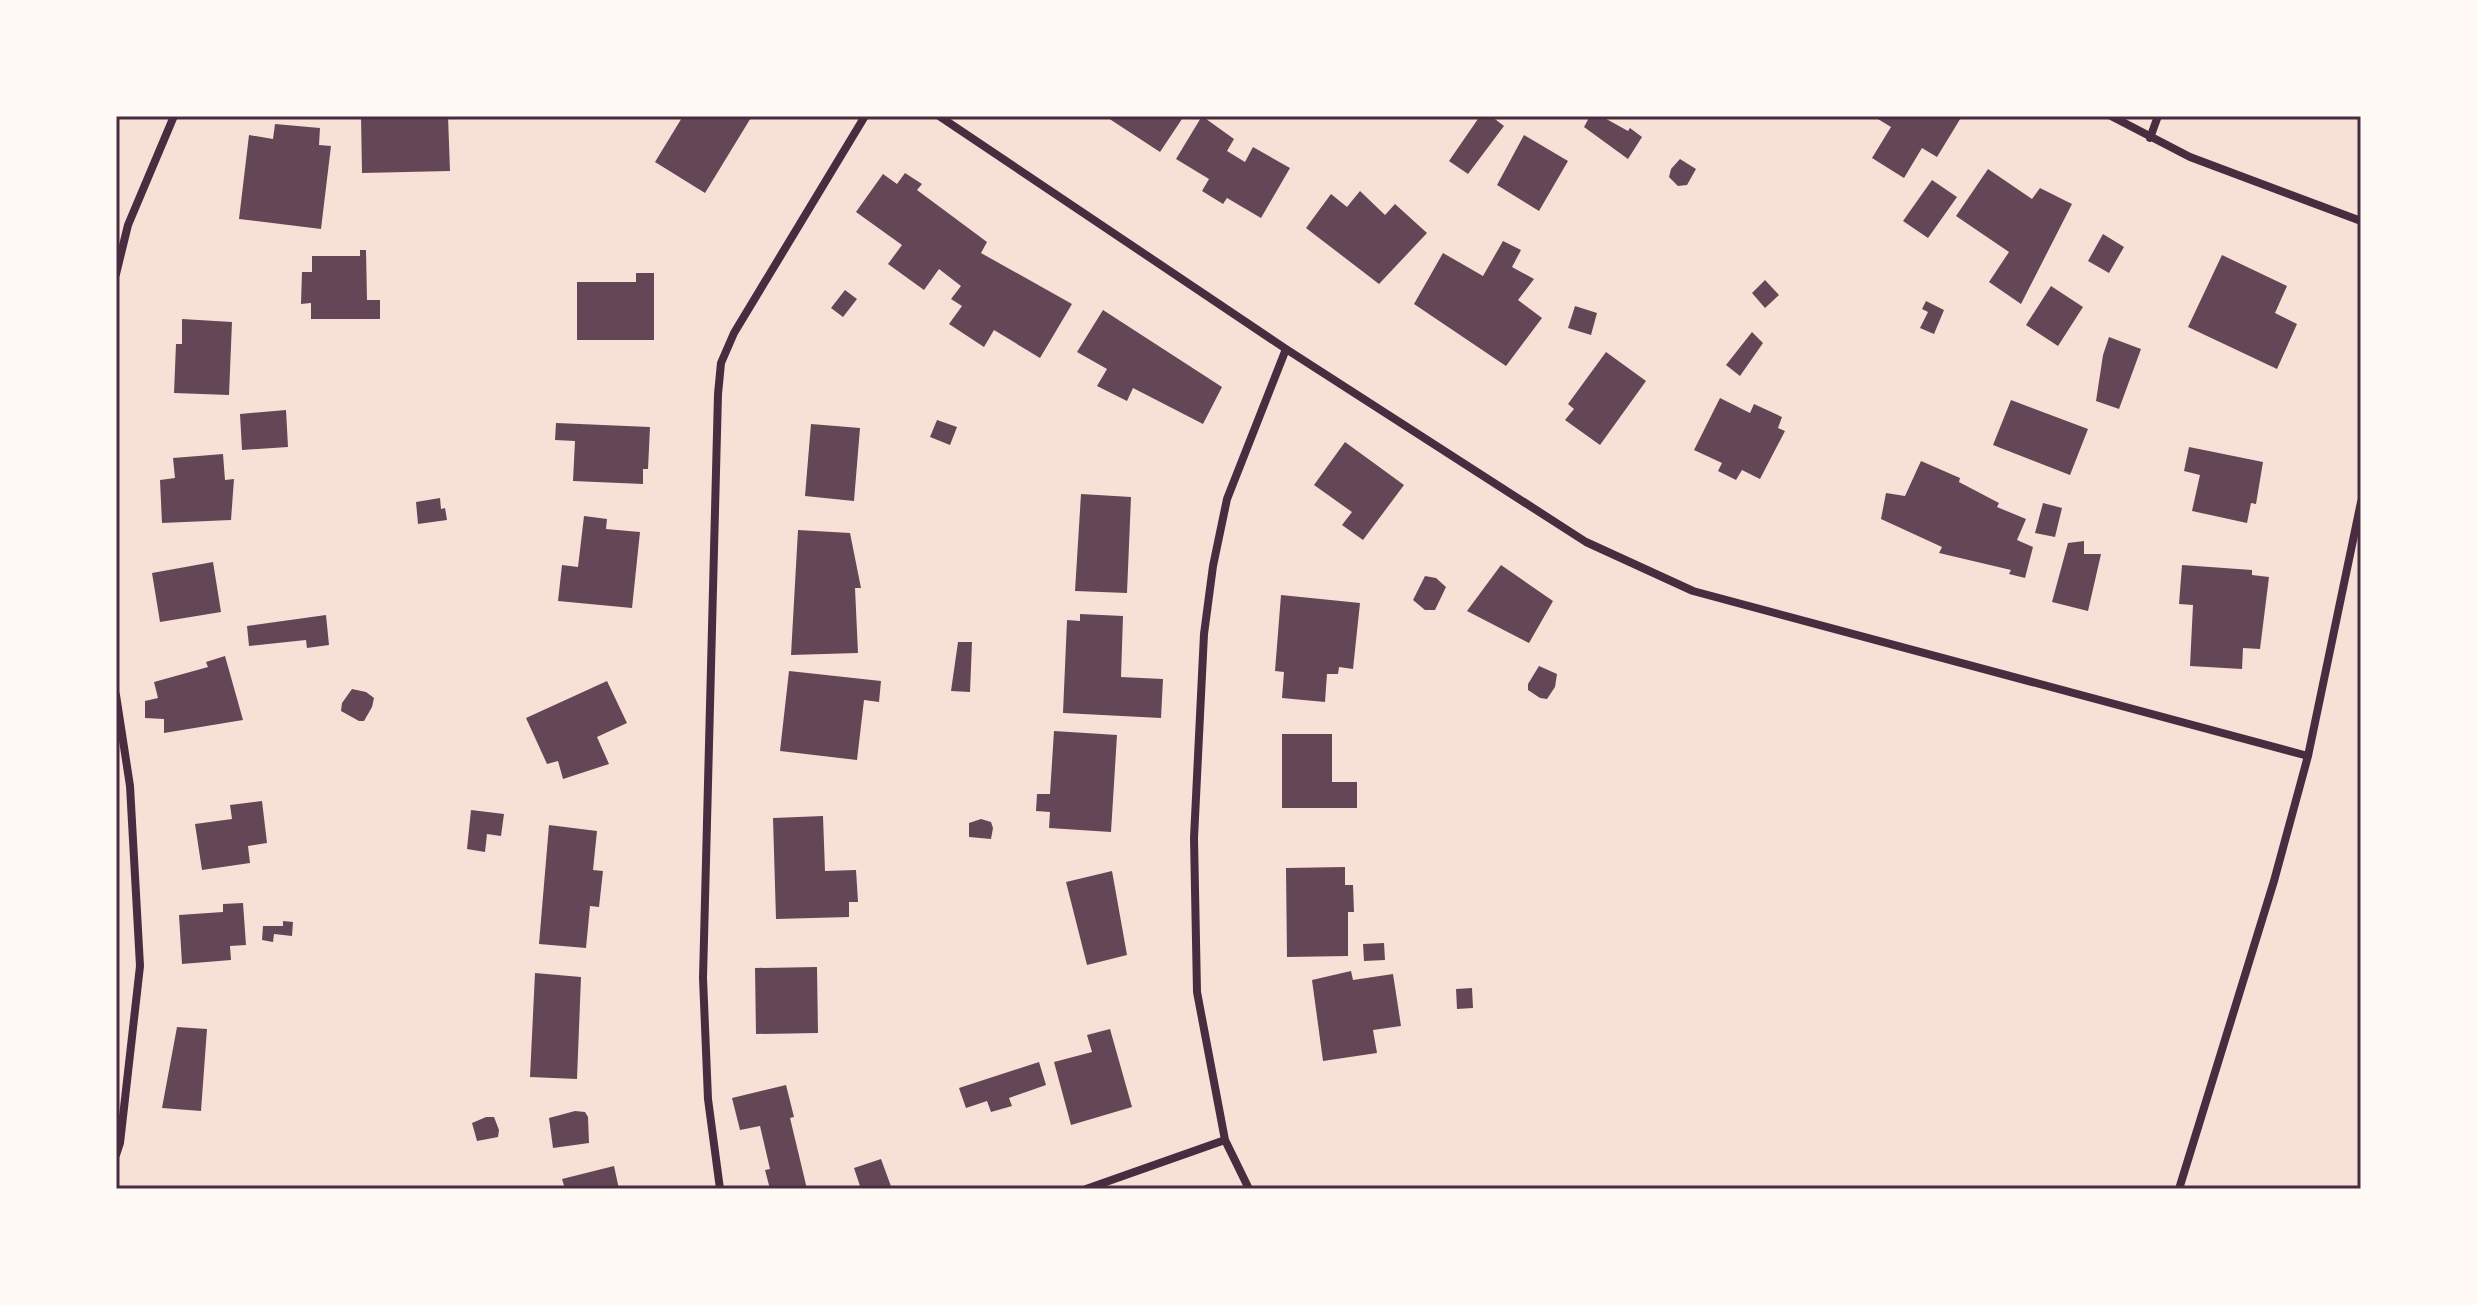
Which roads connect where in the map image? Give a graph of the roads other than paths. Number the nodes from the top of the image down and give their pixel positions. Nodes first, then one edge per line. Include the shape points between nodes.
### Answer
1 (174, 116) edge
2 (865, 116) edge
3 (939, 116) edge
4 (2111, 116) edge
5 (2158, 116) edge
6 (2150, 138) junction
7 (2361, 221) edge
8 (116, 274) edge
9 (1286, 349) junction
10 (2361, 502) edge
11 (116, 695) edge
12 (2308, 756) junction
13 (1225, 1140) junction
14 (116, 1155) edge
15 (720, 1189) edge
16 (1086, 1189) edge
17 (1249, 1189) edge
18 (2179, 1189) edge

1 - 8 street via 128,225
2 - 15 street via 721,363 703,978 708,1099
3 - 9 street
4 - 6 street
5 - 6 street
6 - 7 street
9 - 12 street via 1586,542 1693,591
9 - 13 street via 1227,499 1204,634 1194,838 1197,992
10 - 12 street
11 - 14 street via 130,786 140,966
12 - 18 street
13 - 16 street
13 - 17 street

